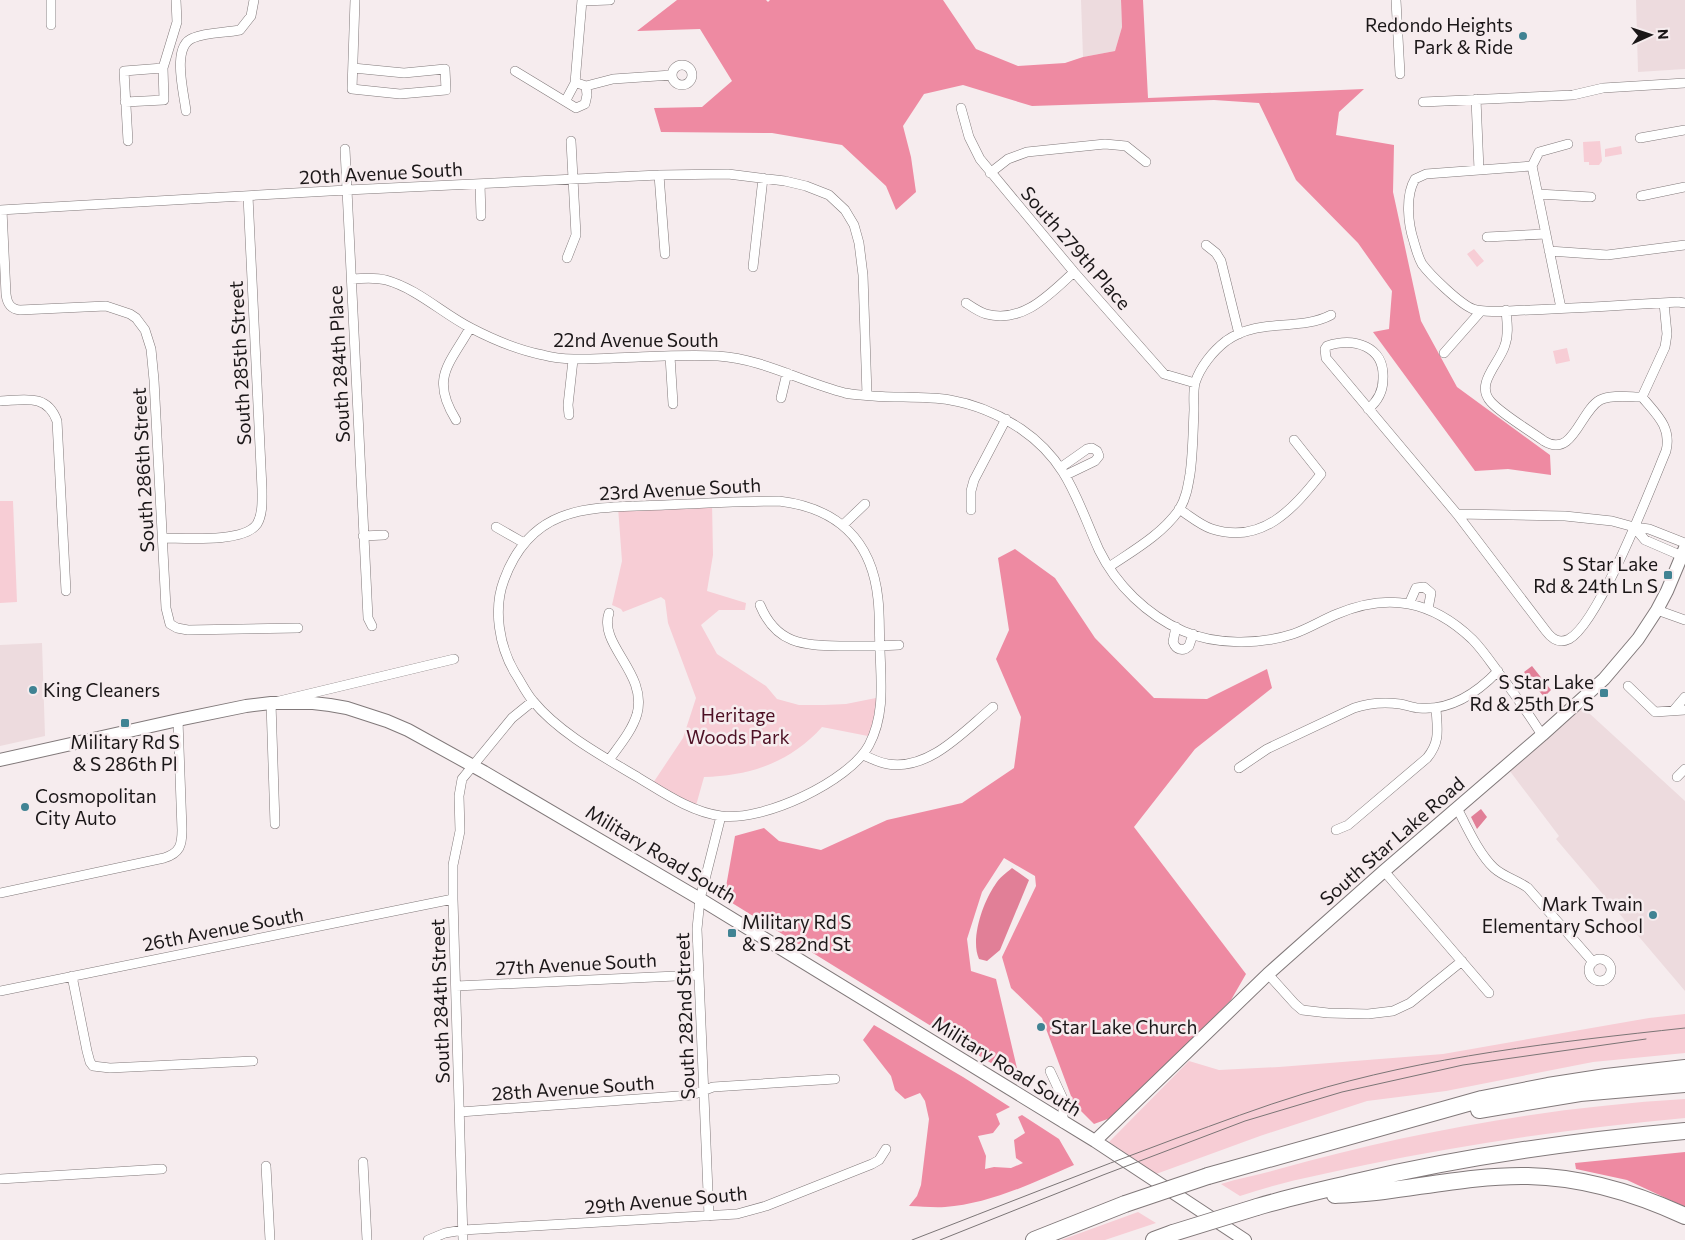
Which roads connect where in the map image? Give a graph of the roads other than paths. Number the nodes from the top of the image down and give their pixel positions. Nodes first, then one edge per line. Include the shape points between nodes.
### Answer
1 (51, 0) edge
2 (176, 0) edge
3 (254, 0) edge
4 (355, 0) edge
5 (583, 0) edge
6 (610, 0) edge
7 (1396, 0) edge
8 (51, 25) dead end
9 (163, 68) junction
10 (353, 68) junction
11 (515, 71) dead end
12 (1400, 74) dead end
13 (672, 75) dead end
14 (575, 83) junction
15 (1685, 83) edge
16 (586, 86) junction
17 (1476, 99) junction
18 (566, 100) junction
19 (126, 102) junction
20 (1423, 102) dead end
21 (962, 108) dead end
22 (186, 111) dead end
23 (1685, 130) edge
24 (1640, 138) dead end
25 (128, 141) dead end
26 (571, 141) dead end
27 (1568, 144) dead end
28 (345, 149) dead end
29 (1146, 162) dead end
30 (1532, 166) junction
31 (1479, 170) junction
32 (990, 173) junction
33 (659, 175) junction
34 (763, 178) junction
35 (573, 179) junction
36 (480, 184) junction
37 (1685, 187) edge
38 (347, 190) junction
39 (1538, 194) junction
40 (248, 196) junction
41 (1641, 196) dead end
42 (1591, 197) dead end
43 (1, 210) edge
44 (481, 216) dead end
45 (1546, 234) junction
46 (1487, 237) dead end
47 (1206, 245) dead end
48 (1685, 245) edge
49 (1550, 251) junction
50 (665, 254) dead end
51 (567, 258) dead end
52 (754, 267) dead end
53 (1074, 272) junction
54 (352, 278) junction
55 (966, 303) dead end
56 (1664, 303) junction
57 (1685, 303) edge
58 (1561, 308) junction
59 (1506, 310) junction
60 (1481, 311) junction
61 (1331, 315) dead end
62 (470, 328) junction
63 (1239, 334) junction
64 (1444, 353) dead end
65 (670, 356) junction
66 (574, 360) junction
67 (787, 373) junction
68 (1195, 383) junction
69 (867, 395) junction
70 (1642, 397) junction
71 (781, 398) dead end
72 (0, 401) edge
73 (673, 404) dead end
74 (1368, 409) junction
75 (569, 415) dead end
76 (1006, 419) junction
77 (456, 420) dead end
78 (1294, 440) dead end
79 (865, 504) dead end
80 (1180, 509) junction
81 (972, 510) dead end
82 (1457, 514) junction
83 (843, 525) junction
84 (496, 527) dead end
85 (1634, 527) junction
86 (384, 535) dead end
87 (363, 536) junction
88 (164, 538) junction
89 (1685, 542) edge
90 (524, 543) junction
91 (1683, 552) edge
92 (1109, 567) junction
93 (66, 591) dead end
94 (1409, 604) junction
95 (760, 605) dead end
96 (1428, 609) junction
97 (1657, 610) junction
98 (609, 613) dead end
99 (1685, 620) edge
100 (372, 626) dead end
101 (1176, 627) junction
102 (298, 628) dead end
103 (1193, 634) junction
104 (899, 645) dead end
105 (880, 646) junction
106 (454, 659) dead end
107 (1498, 671) junction
108 (1628, 686) dead end
109 (1685, 697) edge
110 (534, 702) junction
111 (271, 703) junction
112 (993, 708) dead end
113 (1436, 708) junction
114 (1674, 710) junction
115 (1685, 710) edge
116 (178, 720) junction
117 (1542, 735) junction
118 (863, 755) junction
119 (0, 760) edge
120 (609, 760) junction
121 (473, 766) junction
122 (1239, 768) dead end
123 (1685, 769) edge
124 (1677, 776) dead end
125 (1457, 808) junction
126 (721, 816) junction
127 (275, 824) dead end
128 (1336, 830) dead end
129 (1384, 871) junction
130 (0, 893) edge
131 (453, 899) junction
132 (700, 899) junction
133 (1462, 961) junction
134 (1593, 962) dead end
135 (698, 974) junction
136 (1268, 974) junction
137 (72, 976) junction
138 (456, 986) junction
139 (0, 991) edge
140 (1489, 993) dead end
141 (253, 1061) dead end
142 (1685, 1068) edge
143 (1050, 1071) dead end
144 (835, 1079) dead end
145 (1685, 1084) edge
146 (704, 1091) junction
147 (460, 1112) junction
148 (1063, 1123) junction
149 (1383, 1126) junction
150 (1685, 1131) edge
151 (1095, 1141) junction
152 (886, 1149) dead end
153 (363, 1162) dead end
154 (266, 1166) dead end
155 (162, 1169) dead end
156 (0, 1179) edge
157 (1280, 1200) junction
158 (709, 1216) junction
159 (1685, 1216) edge
160 (463, 1230) junction
161 (270, 1240) edge
162 (367, 1240) edge
163 (428, 1240) edge
164 (463, 1240) edge
165 (1034, 1240) edge
166 (1154, 1240) edge
167 (1244, 1240) edge

1 - 8 street
2 - 9 street via 177,22
3 - 22 street via 251,16 240,30 193,38 184,43 180,53
4 - 10 street
5 - 6 street
5 - 14 street
7 - 12 street
9 - 19 street via 164,100
9 - 19 street via 124,71
10 - 10 street via 352,89 400,94 446,90 445,69 404,73
11 - 18 street
13 - 16 street via 613,79
14 - 16 street
14 - 18 street
15 - 17 street via 1603,88 1573,95
16 - 18 street via 585,104 576,108
17 - 20 street
17 - 31 street
19 - 25 street
21 - 32 street, South 279th Place via 969,137
23 - 24 street
26 - 35 street
27 - 30 street via 1540,152
28 - 38 street, South 284th Place
29 - 32 street via 1126,146 1105,144 1027,152 1008,159
30 - 31 street
30 - 39 street
31 - 60 street via 1420,176 1412,185 1409,208 1413,241 1422,263 1460,301
32 - 53 street, South 279th Place
33 - 34 street, 20th Avenue South via 728,174
33 - 35 street, 20th Avenue South
33 - 50 street
34 - 52 street
34 - 69 street, 20th Avenue South via 806,186 829,195 845,210 854,225 863,275
35 - 36 street, 20th Avenue South
35 - 51 street via 576,235
36 - 38 street, 20th Avenue South
36 - 44 street
37 - 41 street
38 - 40 street, 20th Avenue South
38 - 54 street, South 284th Place
39 - 42 street
39 - 45 street
40 - 43 street, 20th Avenue South
40 - 88 street, South 285th Street via 262,490 260,513 257,524 235,535
43 - 88 street, South 286th Street via 7,303 12,308 106,306 136,318 148,338 153,364
45 - 46 street
45 - 49 street
47 - 63 street via 1221,261
48 - 49 street via 1607,255
49 - 58 street
53 - 55 street via 1045,298 1019,313 988,314
53 - 68 street, South 279th Place via 1164,374
54 - 62 street, 22nd Avenue South via 376,278 395,283
54 - 87 street, South 284th Place
56 - 57 street
56 - 58 street
56 - 70 street via 1665,347
58 - 59 street
59 - 60 street
59 - 70 street via 1504,350 1487,379 1486,393 1493,404 1544,442 1553,446 1566,443 1595,404 1604,398
60 - 64 street
61 - 63 street via 1317,321 1272,324
62 - 66 street, 22nd Avenue South via 520,350
62 - 77 street via 447,366 442,386 446,404
63 - 68 street via 1223,343 1202,367
65 - 66 street, 22nd Avenue South
65 - 67 street, 22nd Avenue South via 722,356
65 - 73 street
66 - 75 street
67 - 69 street, 22nd Avenue South via 847,394
67 - 71 street
68 - 80 street via 1191,467
69 - 76 street, 22nd Avenue South via 948,400
70 - 85 street via 1663,424 1668,443
72 - 93 street via 37,400 51,408 58,426
74 - 74 street via 1382,391 1384,375 1380,359 1371,349 1358,343 1327,346 1326,358
74 - 82 street
76 - 81 street via 974,480
76 - 92 street, 22nd Avenue South via 1043,446 1063,472
78 - 80 street via 1321,474 1277,520 1252,530 1223,531 1198,522
79 - 83 street
80 - 92 street via 1154,536
82 - 85 street via 1565,516
82 - 85 street via 1557,641 1572,637 1586,620 1620,560
83 - 90 street, 23rd Avenue South via 806,505 779,501 610,508 572,512 546,524
83 - 105 street, 23rd Avenue South via 854,536 871,564 878,600
84 - 90 street
85 - 89 street via 1650,529
85 - 91 street via 1645,540
86 - 87 street
87 - 100 street, South 284th Place via 368,618
88 - 102 street, South 286th Street via 166,608 170,624 188,630
90 - 110 street via 507,572 498,610 505,651
91 - 97 main road, South Star Lake Road
92 - 101 street, 22nd Avenue South via 1141,604
94 - 96 street, 22nd Avenue South
94 - 96 street via 1416,588 1424,586 1430,593
94 - 103 street, 22nd Avenue South via 1358,606 1291,634 1263,640 1225,641
95 - 105 street via 772,627 798,643
96 - 107 street, 22nd Avenue South via 1450,620
97 - 99 street
97 - 117 main road, South Star Lake Road via 1621,661
98 - 120 street via 607,624 611,639 632,676 639,700 633,724
101 - 103 street, 22nd Avenue South
101 - 103 street via 1173,642 1180,650 1189,646
104 - 105 street
105 - 118 street, 23rd Avenue South via 880,711 873,737
106 - 111 street
107 - 113 street via 1458,702
107 - 117 street, 22nd Avenue South
108 - 114 street via 1655,712
109 - 114 street
110 - 120 street via 559,726
110 - 121 street via 512,718
111 - 116 main road, Military Road South
111 - 121 main road, Military Road South via 312,703 367,714 408,730
111 - 127 street
112 - 118 street via 924,760 894,765
113 - 122 street via 1389,703 1354,708 1267,748
113 - 128 street via 1437,741 1434,750 1348,825
114 - 115 street
116 - 119 main road, Military Road South
116 - 130 street via 182,830 181,843 174,854
117 - 125 main road, South Star Lake Road
118 - 126 street via 835,778 795,800 757,812
120 - 126 street via 674,800
121 - 131 street, South 284th Street via 462,779 460,787
121 - 132 main road, Military Road South
123 - 124 street
125 - 129 main road, South Star Lake Road
125 - 134 street via 1493,868 1528,888
126 - 132 street, South 282nd Street
129 - 133 street
129 - 136 main road, South Star Lake Road
131 - 137 street, 26th Avenue South
131 - 138 street, South 284th Street
132 - 135 street, South 282nd Street
132 - 148 main road, Military Road South
133 - 136 street via 1410,1003 1393,1011 1368,1014 1302,1010
133 - 140 street
135 - 138 street, 27th Avenue South
135 - 146 street, South 282nd Street
136 - 151 main road, South Star Lake Road
137 - 139 street, 26th Avenue South
137 - 141 street via 93,1066 110,1068
138 - 147 street, South 284th Street
142 - 149 highway via 1523,1090
143 - 148 street via 1063,1099
144 - 146 street, 28th Avenue South via 713,1086
145 - 149 highway via 1580,1093
146 - 147 street, 28th Avenue South via 692,1095
146 - 158 street, South 282nd Street
147 - 160 street, South 284th Street
148 - 151 main road, Military Road South
149 - 165 highway, bridge via 1208,1176
150 - 157 highway via 1625,1136 1471,1158
151 - 167 main road, Military Road South
152 - 158 street, 29th Avenue South via 872,1164 766,1206 737,1214
153 - 162 street
154 - 161 street
155 - 156 street
157 - 159 highway via 1526,1176 1603,1186
157 - 166 highway, bridge
158 - 160 street, 29th Avenue South
160 - 163 street, 29th Avenue South
160 - 164 street, South 284th Street

